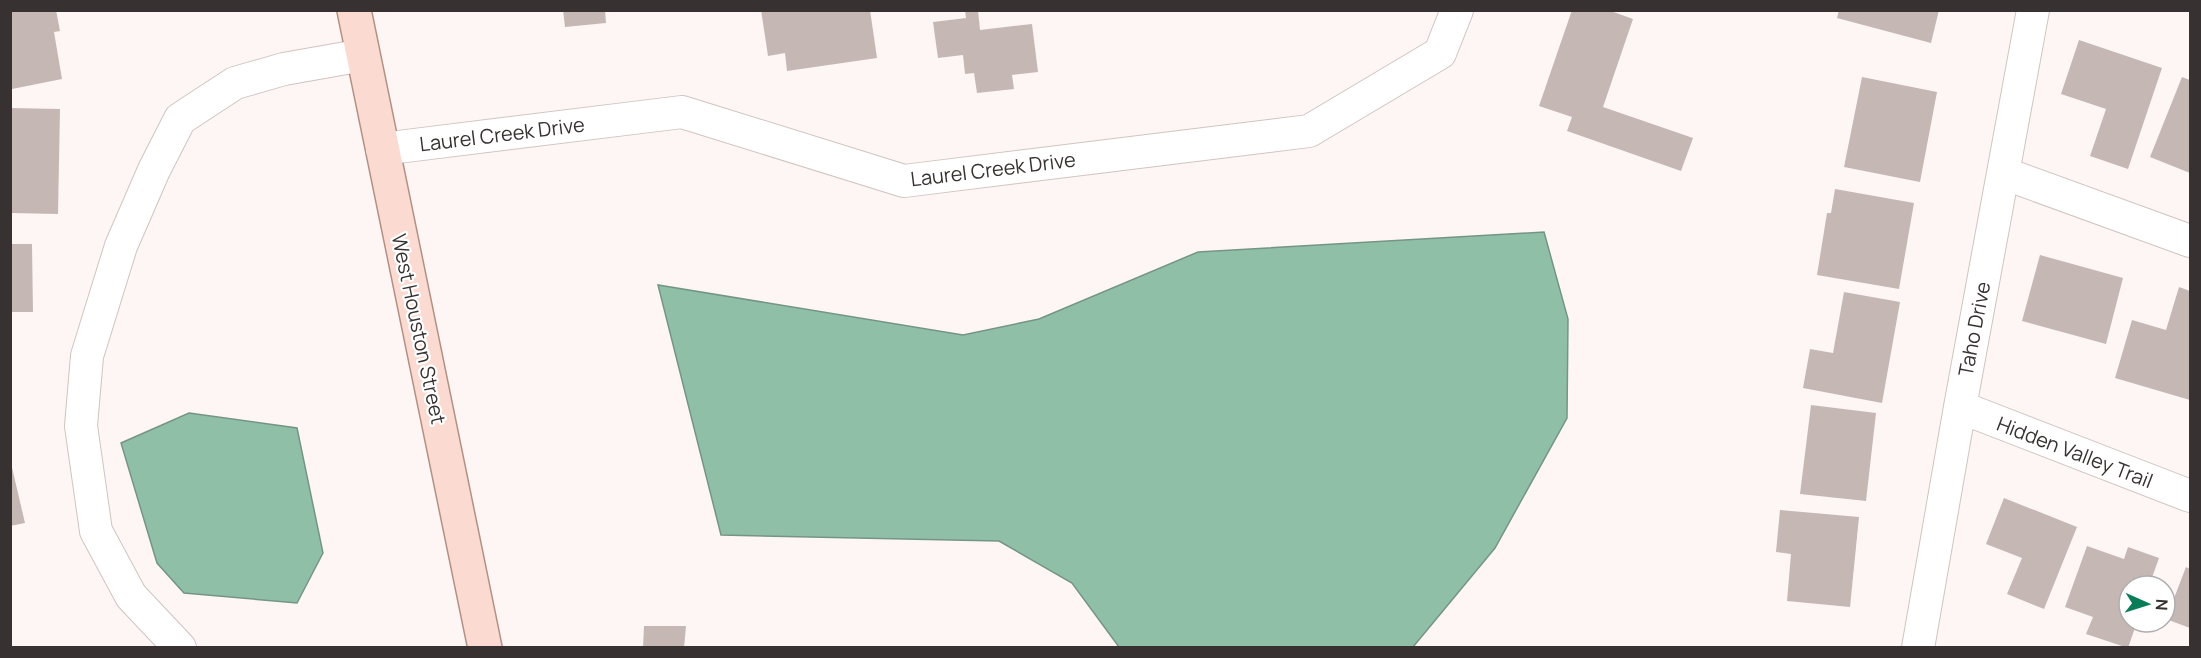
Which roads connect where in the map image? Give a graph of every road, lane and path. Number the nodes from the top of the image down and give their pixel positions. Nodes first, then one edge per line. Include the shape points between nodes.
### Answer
1 (354, 10) edge
2 (1457, 10) edge
3 (2033, 10) edge
4 (363, 56) junction
5 (382, 149) junction
6 (2003, 173) junction
7 (2190, 241) edge
8 (1960, 407) junction
9 (2190, 496) edge
10 (180, 648) edge
11 (485, 648) edge
12 (1918, 648) edge

1 - 4 main road, West Houston Street
2 - 5 street, Laurel Creek Drive via 1440,53 1309,131 904,181 682,112
3 - 6 street, Taho Drive
4 - 5 main road, West Houston Street
4 - 10 street via 284,69 235,83 180,119 121,246 87,356 81,426 96,531 131,596
5 - 11 main road, West Houston Street
6 - 7 street
6 - 8 street, Taho Drive
8 - 9 street, Hidden Valley Trail
8 - 12 street, Taho Drive

